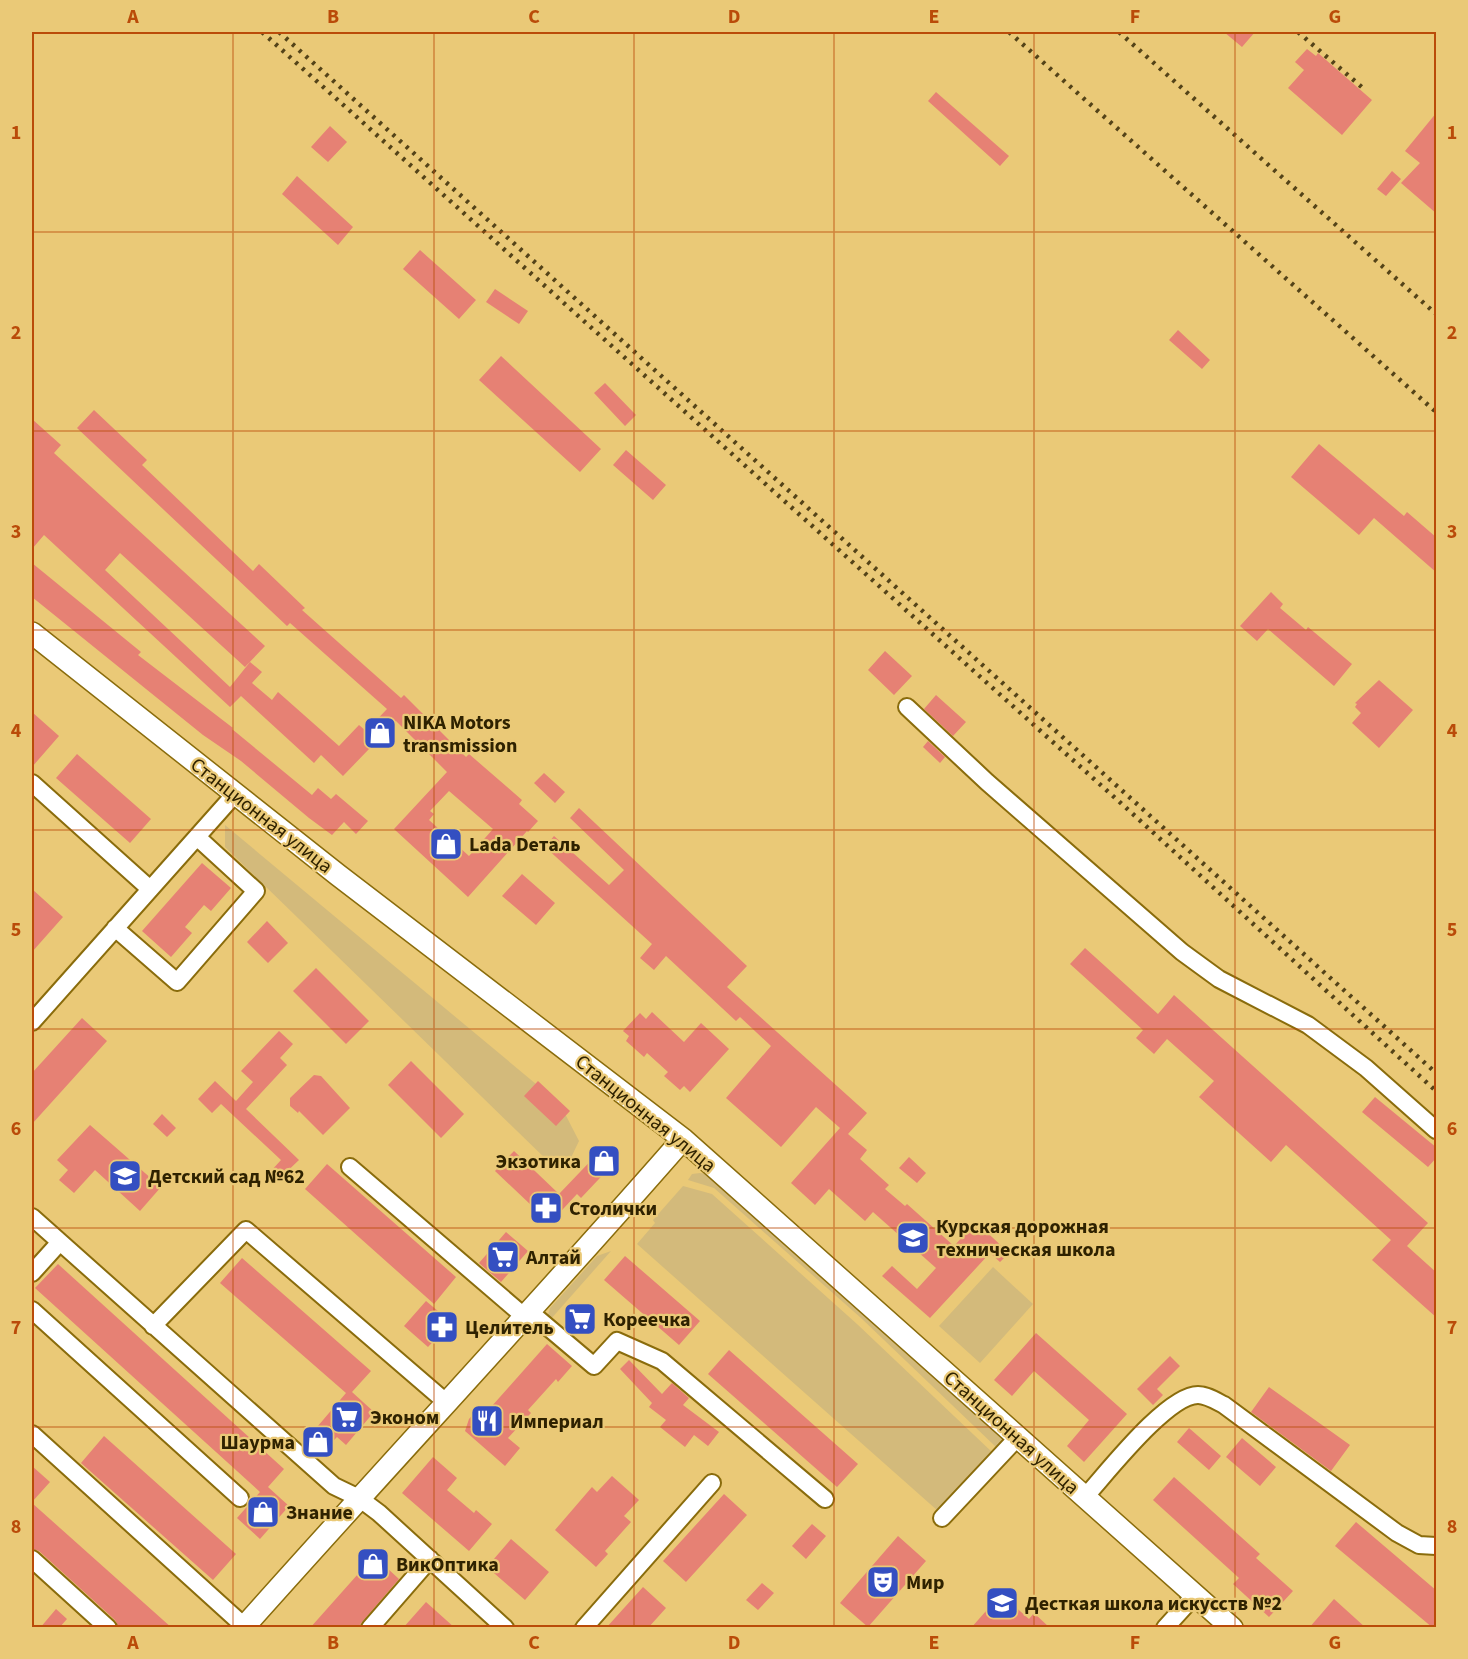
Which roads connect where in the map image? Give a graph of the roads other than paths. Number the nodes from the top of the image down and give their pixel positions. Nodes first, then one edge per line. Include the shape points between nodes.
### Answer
1 (32, 633) edge
2 (907, 707) dead end
3 (35, 793) edge
4 (235, 794) junction
5 (197, 837) junction
6 (150, 889) junction
7 (115, 928) junction
8 (32, 1022) edge
9 (1437, 1130) edge
10 (683, 1139) junction
11 (350, 1167) dead end
12 (32, 1217) edge
13 (60, 1242) junction
14 (32, 1273) edge
15 (32, 1310) edge
16 (528, 1315) junction
17 (153, 1326) junction
18 (447, 1403) junction
19 (32, 1434) edge
20 (1018, 1437) junction
21 (712, 1483) dead end
22 (1085, 1497) junction
23 (240, 1498) dead end
24 (359, 1498) junction
25 (825, 1499) dead end
26 (942, 1518) dead end
27 (1437, 1546) edge
28 (430, 1558) junction
29 (32, 1559) edge
30 (1195, 1595) junction
31 (244, 1627) edge
32 (108, 1628) edge
33 (370, 1628) edge
34 (505, 1628) edge
35 (584, 1628) edge
36 (1165, 1628) edge
37 (1232, 1628) edge

1 - 4 main road, Станционная улица
2 - 9 street via 1182,952 1219,979 1308,1025 1366,1068
3 - 6 street
4 - 5 street
4 - 10 main road, Станционная улица
5 - 6 street
5 - 7 street via 256,891 177,982
6 - 7 street
7 - 8 street
10 - 16 main road
10 - 20 main road, Станционная улица
11 - 16 street
12 - 13 street
13 - 14 street
13 - 17 street
15 - 23 street
16 - 18 main road
16 - 25 street via 594,1366 617,1341 662,1361
17 - 18 street via 246,1230
17 - 24 street via 334,1486
18 - 24 main road
19 - 31 street
20 - 22 main road, Станционная улица
20 - 26 street
21 - 35 street
22 - 27 street via 1158,1416 1185,1398 1198,1395 1224,1405 1397,1533 1419,1545
22 - 30 main road, Станционная улица
24 - 28 street
24 - 31 main road
28 - 33 street
28 - 34 street
29 - 32 street
30 - 36 street
30 - 37 main road, Станционная улица

